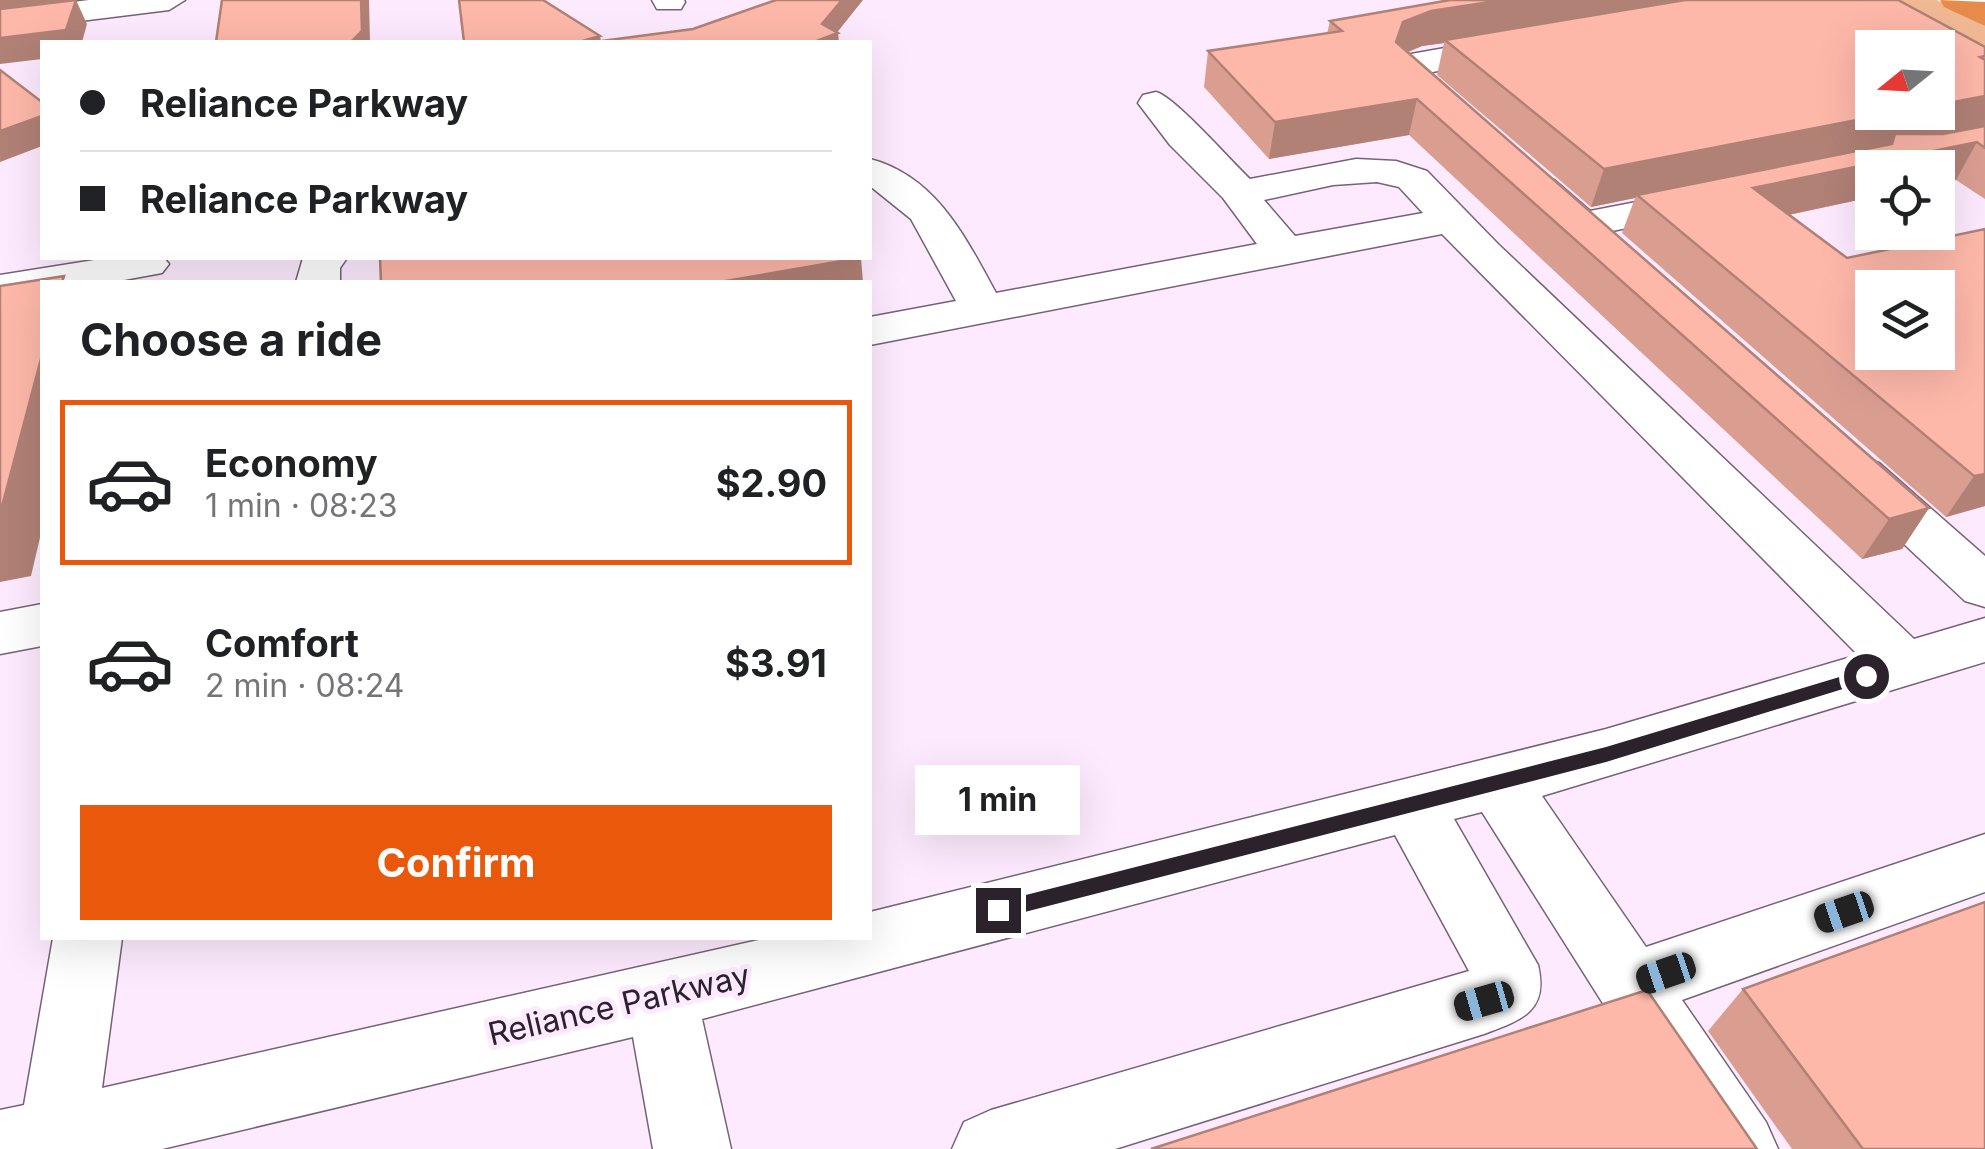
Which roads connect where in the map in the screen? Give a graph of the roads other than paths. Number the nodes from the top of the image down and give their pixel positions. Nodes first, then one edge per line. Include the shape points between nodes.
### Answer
1 (1912, 0) edge
2 (1956, 0) edge
3 (165, 10) edge
4 (1985, 16) edge
5 (0, 21) edge
6 (1985, 40) edge
7 (1540, 42) edge
8 (1156, 103) dead end
9 (1481, 138) edge
10 (1510, 163) edge
11 (872, 172) edge
12 (1242, 194) junction
13 (1735, 194) edge
14 (1452, 220) junction
15 (1582, 225) junction
16 (1285, 251) junction
17 (1626, 265) edge
18 (148, 268) edge
19 (59, 280) edge
20 (40, 283) edge
21 (0, 288) edge
22 (983, 310) junction
23 (872, 332) edge
24 (1832, 449) edge
25 (1985, 587) edge
26 (40, 625) edge
27 (0, 633) edge
28 (1985, 640) edge
29 (1904, 664) junction
30 (1497, 782) junction
31 (1410, 804) junction
32 (1985, 863) edge
33 (87, 940) edge
34 (1631, 986) junction
35 (661, 997) junction
36 (28, 1142) edge
37 (692, 1149) edge
38 (990, 1149) edge
39 (1738, 1149) edge

1 - 6 main road
2 - 4 highway
3 - 5 street
7 - 9 street via 1412,67 1409,75
8 - 12 street
10 - 15 street
11 - 22 street via 909,190 929,211
12 - 14 street via 1387,168 1414,178
12 - 16 street
13 - 15 street
14 - 16 street
14 - 29 street
15 - 17 street
16 - 22 street
18 - 19 street
20 - 21 street
22 - 23 street
24 - 25 street
26 - 27 street
28 - 29 street, Reliance Parkway
29 - 30 street, Reliance Parkway
30 - 31 street, Reliance Parkway
30 - 34 street
31 - 35 street, Reliance Parkway
31 - 38 street via 1503,965 1508,987 1484,1001
32 - 34 street
33 - 36 street
34 - 39 street
35 - 36 street, Reliance Parkway
35 - 37 street

